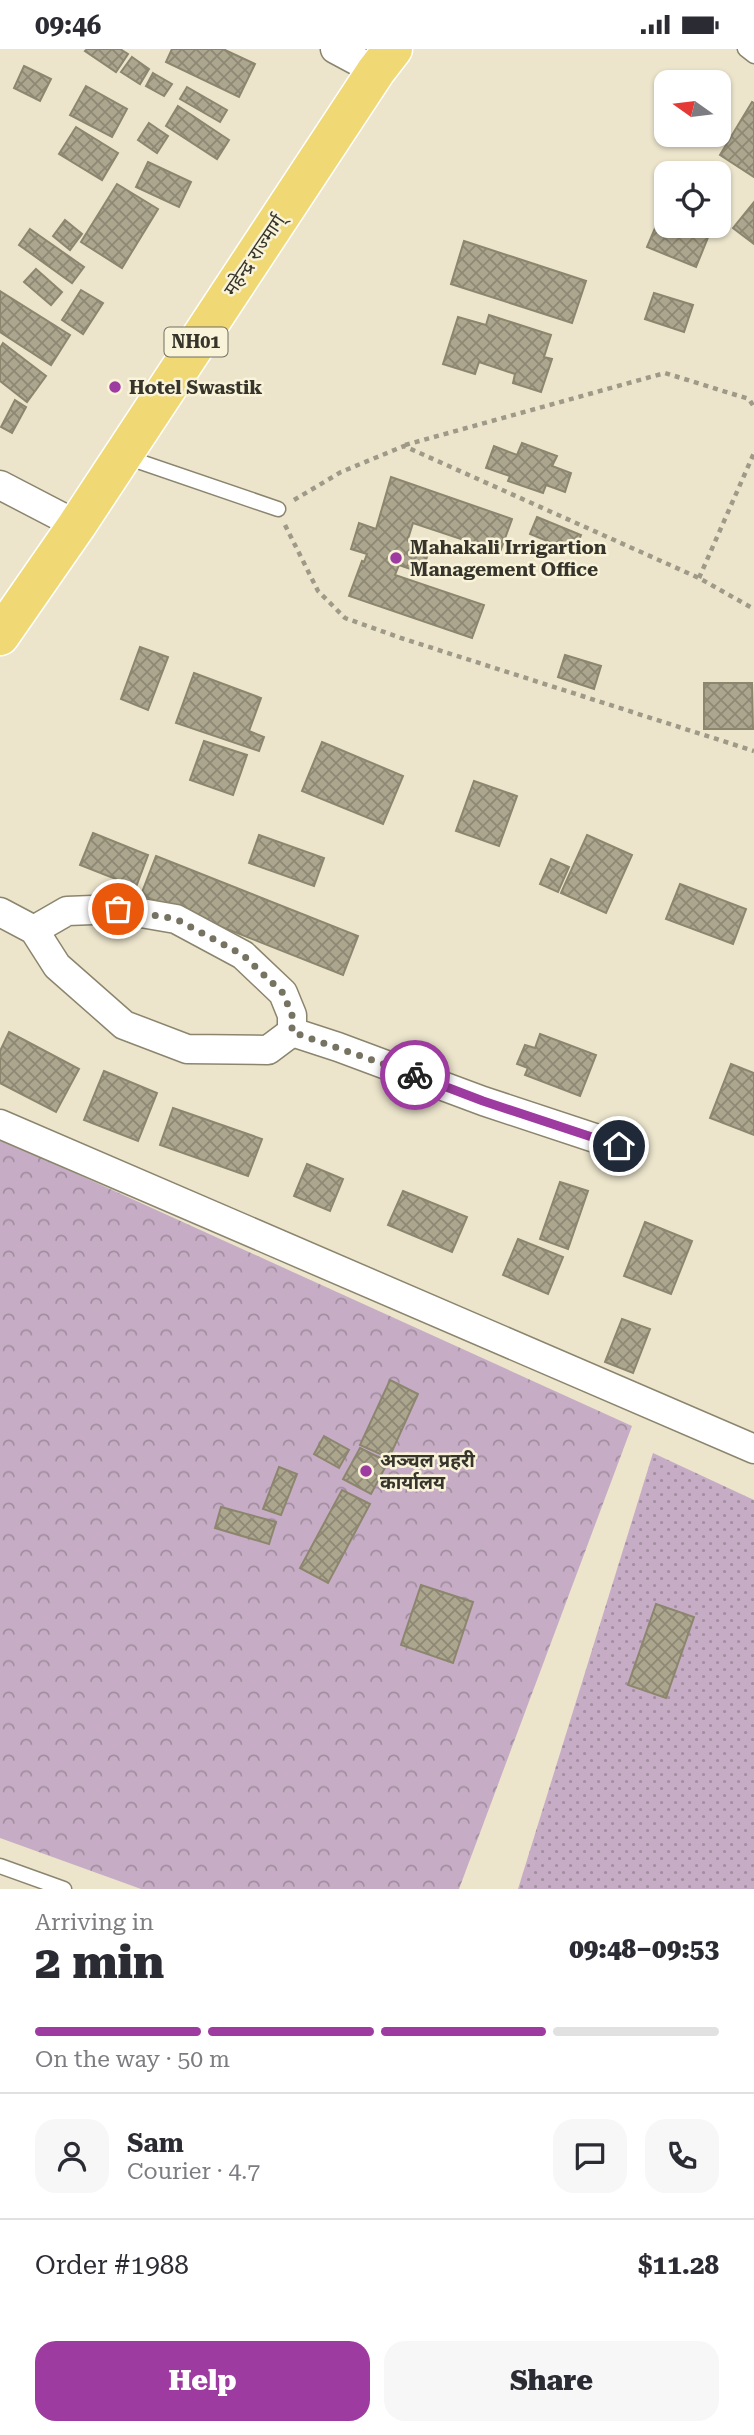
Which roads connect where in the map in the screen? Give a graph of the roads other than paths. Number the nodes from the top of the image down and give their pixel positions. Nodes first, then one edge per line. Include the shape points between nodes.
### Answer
1 (335, 49) edge
2 (745, 49) edge
3 (754, 56) edge
4 (384, 60) edge
5 (121, 455) junction
6 (0, 485) edge
7 (278, 509) road end
8 (77, 525) junction
9 (0, 636) edge
10 (0, 912) edge
11 (34, 930) junction
12 (292, 1032) junction
13 (0, 1124) edge
14 (619, 1146) dead end
15 (754, 1450) edge
16 (0, 1866) edge
17 (64, 1889) edge

1 - 4 street
2 - 3 lane
4 - 5 highway, महेन्द्र राज्मार्ग् / NH01
5 - 7 lane
5 - 8 highway, महेन्द्र राज्मार्ग् / NH01
6 - 8 street
8 - 9 highway, महेन्द्र राज्मार्ग् / NH01
10 - 11 street
11 - 12 street via 57,966 124,1025 187,1049 268,1050
11 - 12 street via 67,911 118,909 176,919 243,955 273,983 292,1015
12 - 14 street
13 - 15 street
16 - 17 lane

